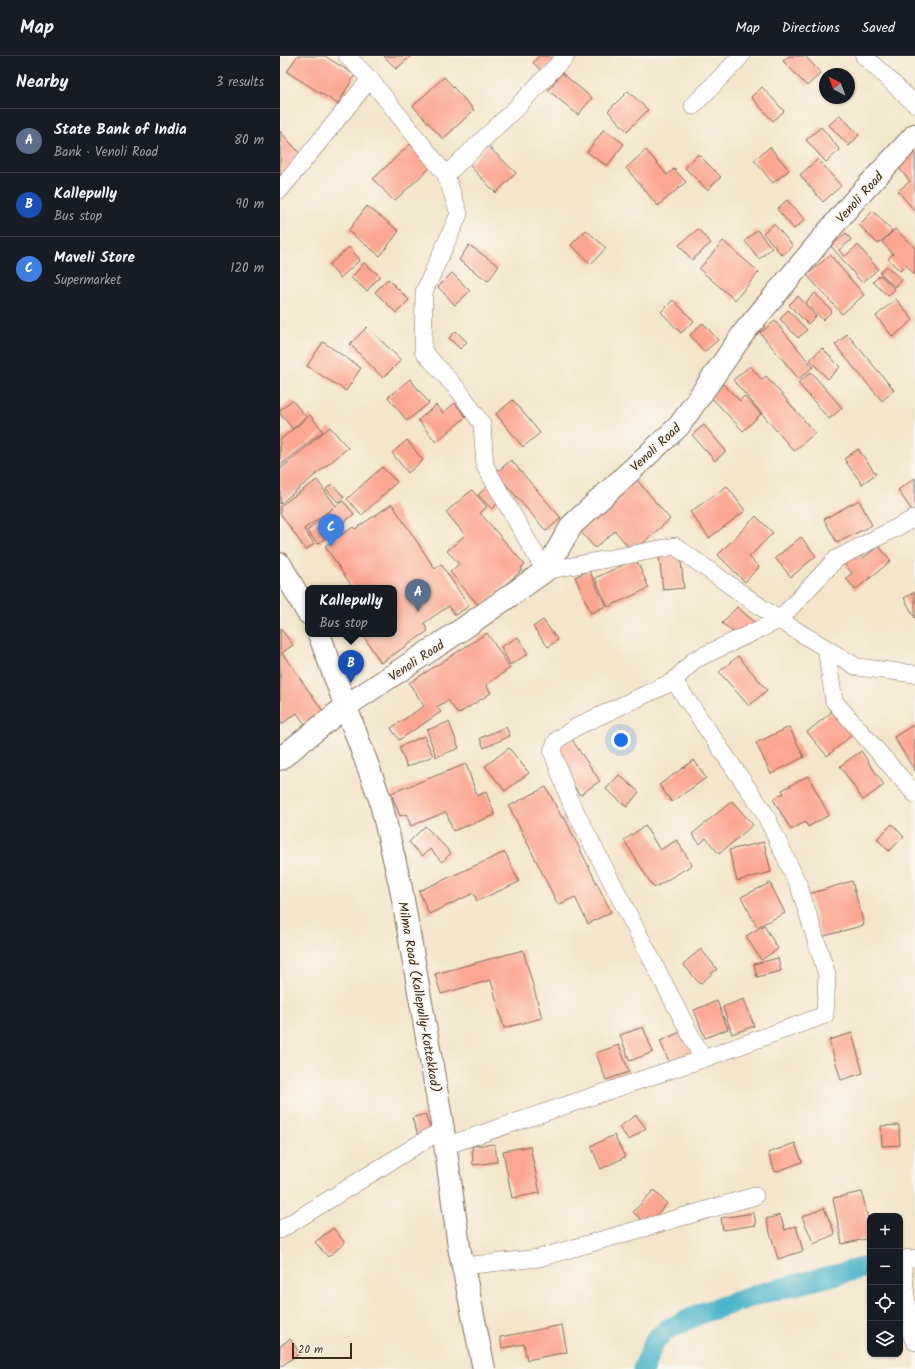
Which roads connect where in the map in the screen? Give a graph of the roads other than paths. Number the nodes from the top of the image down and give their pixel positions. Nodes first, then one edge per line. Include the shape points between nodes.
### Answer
1 (347, 56) edge
2 (566, 56) edge
3 (741, 56) edge
4 (864, 56) edge
5 (370, 78) junction
6 (915, 104) edge
7 (693, 106) dead end
8 (915, 135) edge
9 (446, 175) junction
10 (280, 190) edge
11 (915, 518) edge
12 (280, 564) edge
13 (544, 571) junction
14 (305, 608) edge
15 (779, 620) junction
16 (320, 637) edge
17 (826, 648) junction
18 (915, 674) edge
19 (674, 681) junction
20 (346, 706) junction
21 (280, 760) edge
22 (915, 794) edge
23 (703, 1059) junction
24 (444, 1138) junction
25 (755, 1196) dead end
26 (280, 1230) edge
27 (915, 1258) edge
28 (463, 1266) junction
29 (915, 1342) edge
30 (484, 1369) edge

1 - 5 street
2 - 9 street
3 - 7 street
4 - 6 street
5 - 9 street
5 - 10 street
8 - 13 main road, Venoli Road via 852,203 745,331 680,426 572,524
9 - 13 street via 459,214 424,292 423,351 460,392 482,424 485,466
11 - 15 street via 836,559
12 - 14 main road
13 - 15 street via 675,546
13 - 20 main road, Venoli Road
15 - 17 street
15 - 19 street via 694,660
16 - 20 main road, Milma Road (Kallepully-Kottekkad)
17 - 18 street via 857,667
17 - 22 street via 834,701
19 - 23 street via 576,727 557,740 552,751 570,801
19 - 23 street via 764,812 799,886 827,975 825,1015
20 - 21 main road, Venoli Road
20 - 24 main road, Milma Road (Kallepully-Kottekkad) via 380,799 401,888
23 - 24 street
24 - 26 street
24 - 28 main road, Milma Road (Kallepully-Kottekkad) via 458,1247
25 - 28 street via 539,1258
27 - 29 street via 902,1259 910,1332
28 - 30 main road, Milma Road (Kallepully-Kottekkad)

